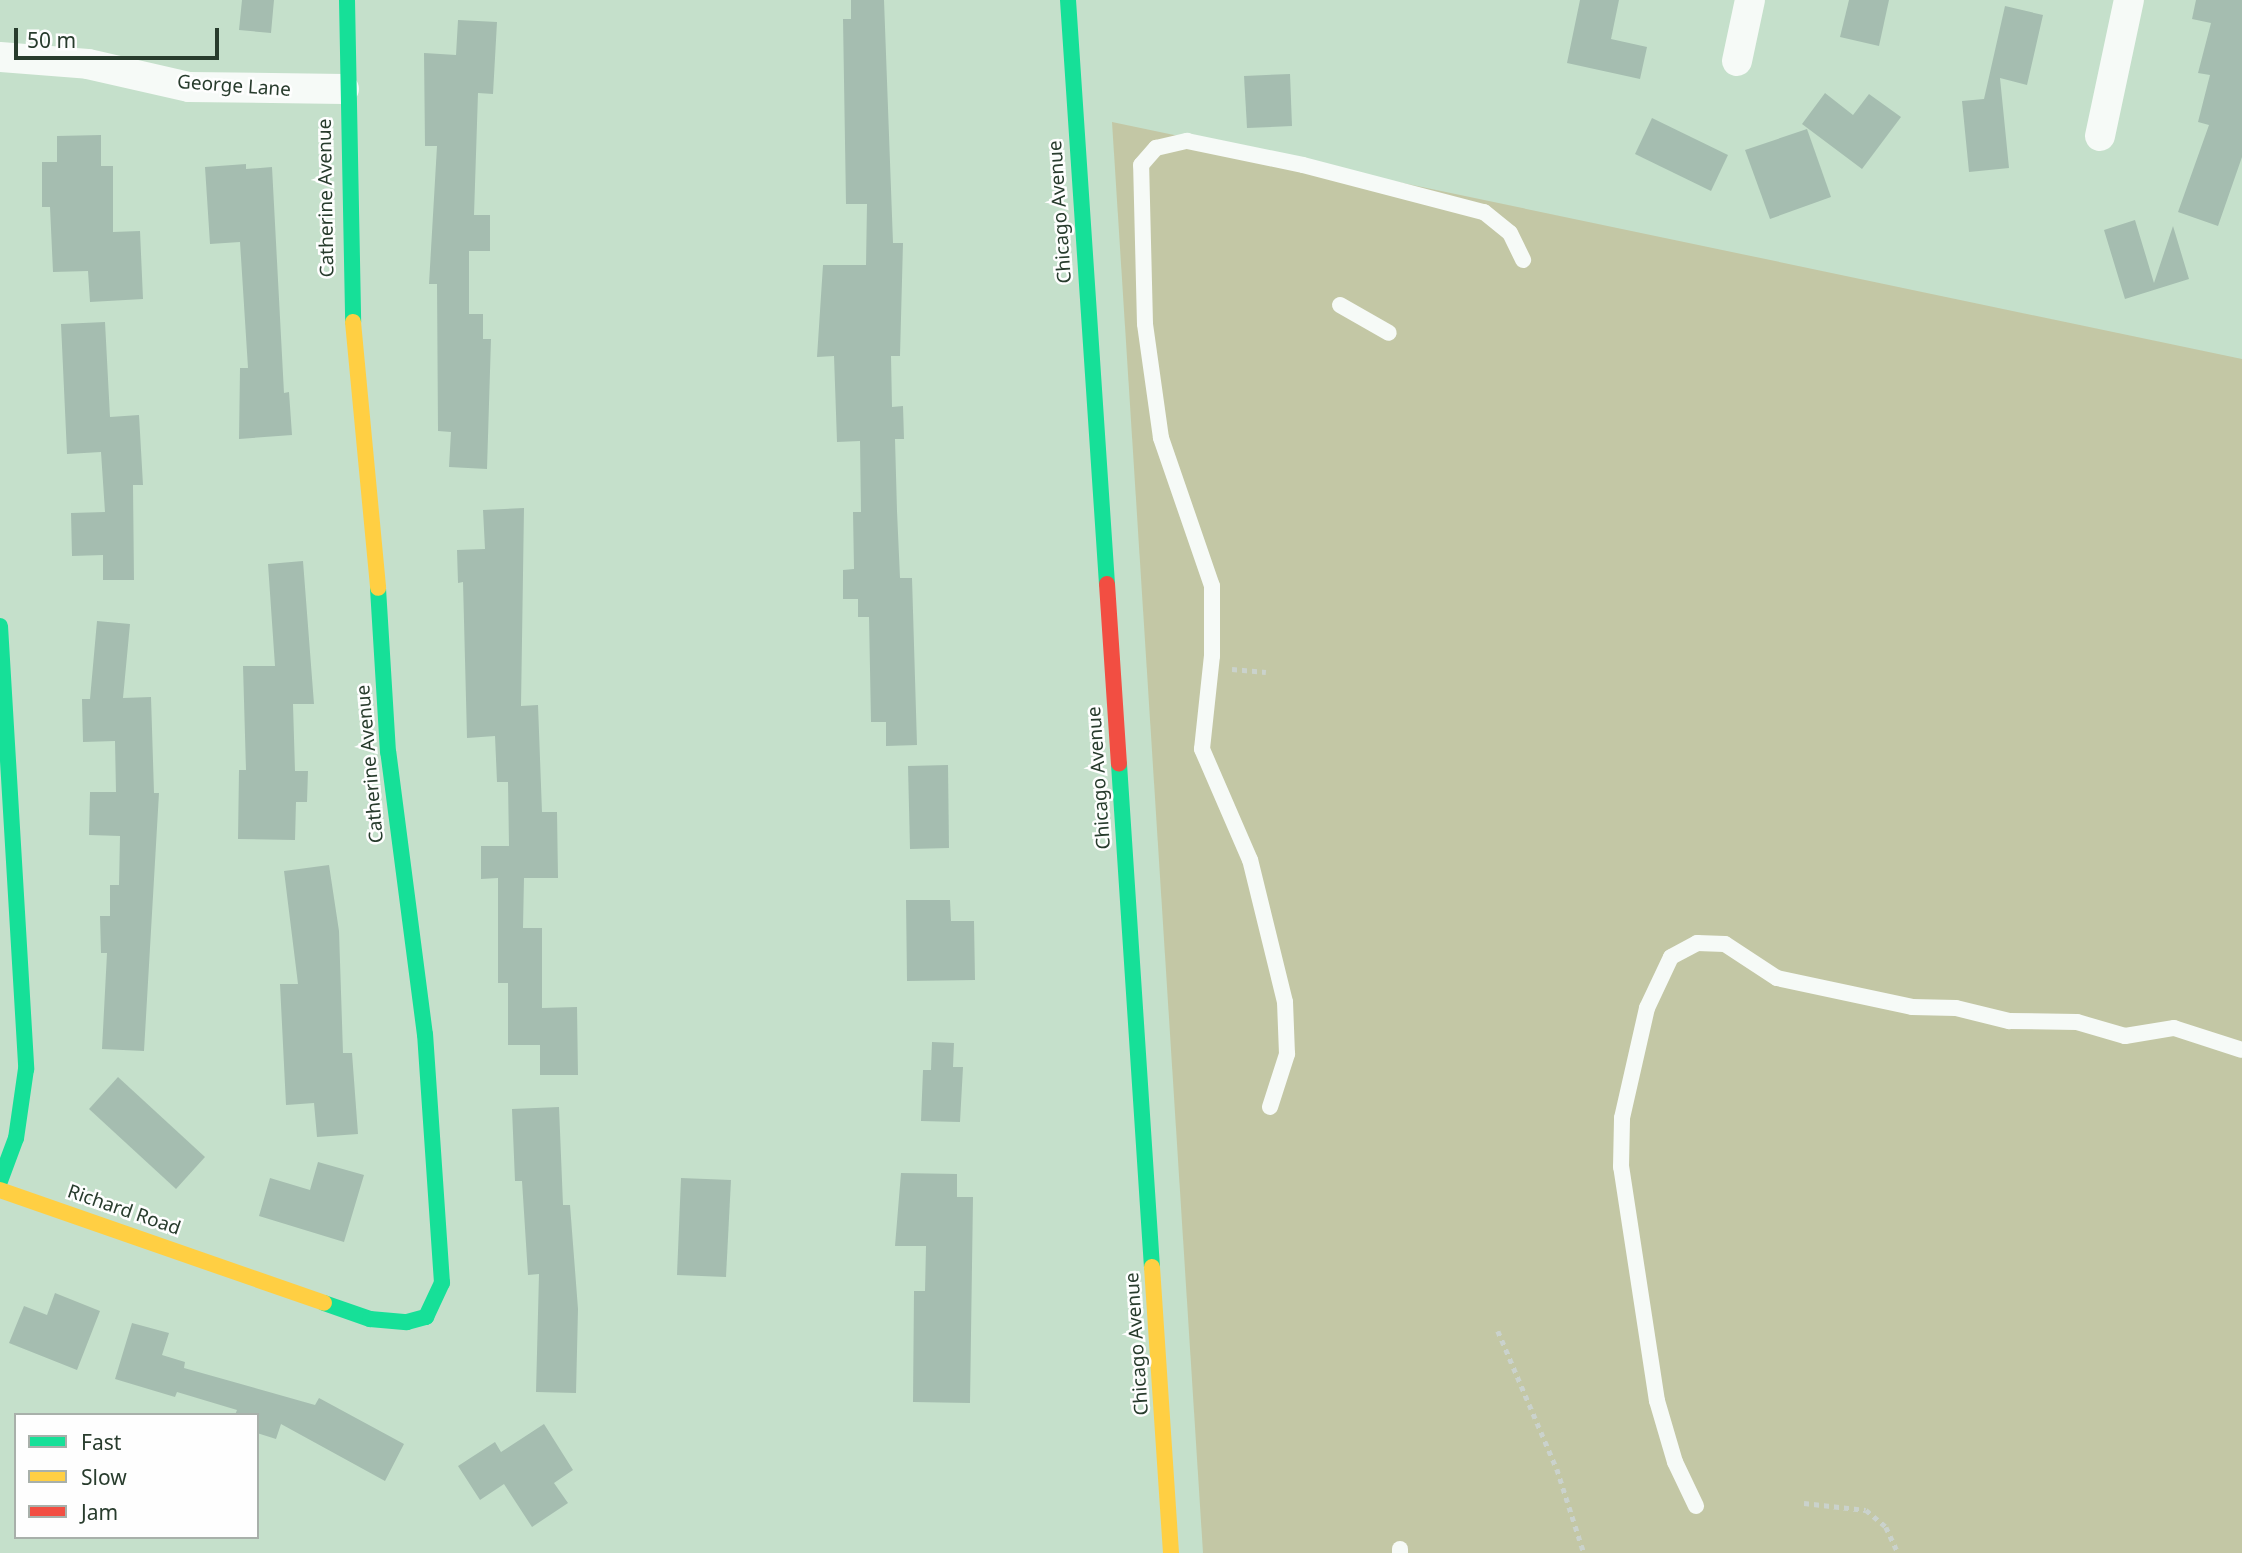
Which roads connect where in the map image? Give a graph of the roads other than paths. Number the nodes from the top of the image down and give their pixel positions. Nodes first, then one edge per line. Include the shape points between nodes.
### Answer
1 (347, 0) edge
2 (1069, 0) edge
3 (1750, 0) edge
4 (2129, 0) edge
5 (0, 57) edge
6 (1737, 61) dead end
7 (344, 89) junction
8 (2100, 136) dead end
9 (1523, 260) dead end
10 (1340, 305) dead end
11 (1389, 333) dead end
12 (0, 626) edge
13 (2242, 1050) edge
14 (1270, 1107) dead end
15 (0, 1181) edge
16 (0, 1190) edge
17 (233, 1270) joint
18 (1696, 1506) dead end
19 (1171, 1553) edge

1 - 7 street, Catherine Avenue
2 - 19 street, Chicago Avenue
3 - 6 street
4 - 8 street
5 - 7 street, George Lane via 88,64 189,87
7 - 17 street, Catherine Avenue via 349,286 376,550 388,752 425,1035 442,1283 437,1303 426,1317 407,1322 370,1319
9 - 14 lane via 1499,221 1464,205 1187,141 1147,155 1138,176 1147,270 1145,324 1161,438 1209,571 1212,656 1202,750 1250,860 1285,1002 1287,1054
10 - 11 lane
12 - 15 street via 26,1069 16,1138
13 - 18 lane via 2174,1028 2124,1036 2077,1022 2009,1021 1956,1008 1912,1007 1777,978 1725,944 1697,943 1671,957 1647,1008 1622,1118 1621,1167 1657,1401 1675,1462
16 - 17 street, Richard Road

